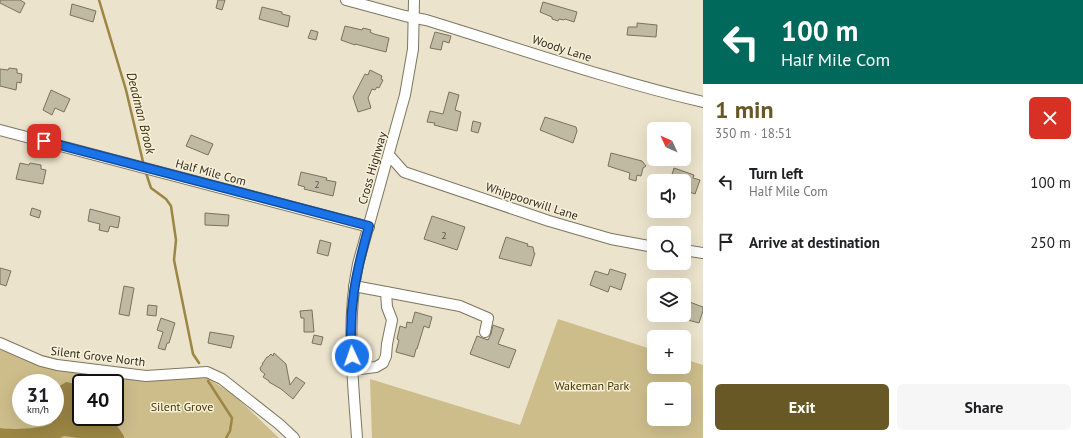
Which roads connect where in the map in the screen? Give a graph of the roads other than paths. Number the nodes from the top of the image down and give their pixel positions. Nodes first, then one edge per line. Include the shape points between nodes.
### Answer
1 (346, 0) edge
2 (414, 0) edge
3 (414, 17) junction
4 (703, 102) edge
5 (0, 130) edge
6 (389, 155) junction
7 (404, 172) junction
8 (384, 175) junction
9 (369, 226) junction
10 (647, 246) edge
11 (691, 251) edge
12 (703, 253) edge
13 (354, 286) junction
14 (386, 292) junction
15 (485, 332) dead end
16 (0, 343) edge
17 (352, 370) junction
18 (294, 438) edge
19 (357, 438) edge

1 - 3 street, Woody Lane
2 - 3 street, Cross Highway
3 - 4 street, Woody Lane via 657,91
3 - 6 street, Cross Highway via 410,72
5 - 9 street, Half Mile Com
6 - 7 street, Whippoorwill Lane
6 - 8 street, Cross Highway
7 - 8 street, Whippoorwill Lane
7 - 10 street, Whippoorwill Lane via 549,221 611,239
8 - 9 street, Cross Highway
9 - 13 street, Cross Highway
11 - 12 street
13 - 14 street
13 - 17 street, Cross Highway via 350,331
14 - 15 street via 460,306 488,318
14 - 17 street via 387,307 392,320 383,363 376,367
16 - 18 street, Silent Grove North via 41,361 57,365 146,376 212,373 222,378
17 - 19 street, Cross Highway

